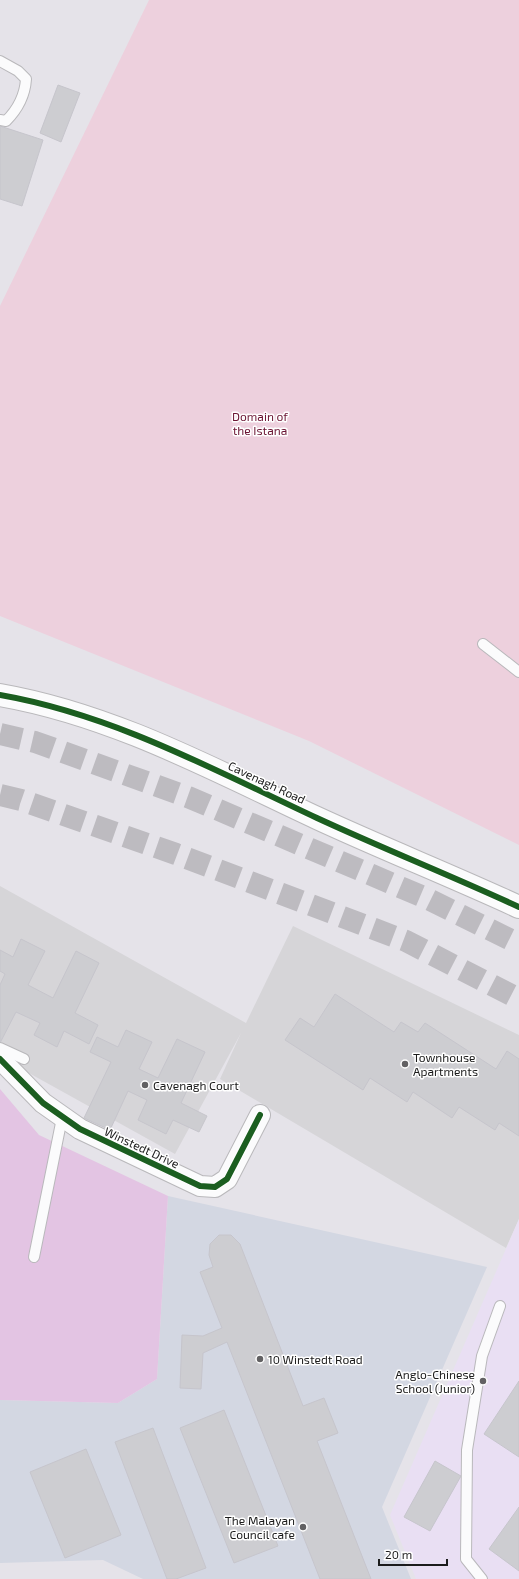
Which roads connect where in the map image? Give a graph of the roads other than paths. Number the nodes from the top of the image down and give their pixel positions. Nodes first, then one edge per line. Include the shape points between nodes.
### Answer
1 (0, 61) edge
2 (0, 120) edge
3 (483, 644) dead end
4 (519, 672) edge
5 (0, 695) edge
6 (519, 907) edge
7 (0, 1048) edge
8 (0, 1059) edge
9 (24, 1059) dead end
10 (260, 1115) dead end
11 (62, 1118) junction
12 (34, 1257) dead end
13 (500, 1306) dead end
14 (482, 1579) edge

1 - 2 lane via 18,71 26,79 25,91 13,114 6,121
3 - 4 lane
5 - 6 street, Cavenagh Road via 24,699 105,722 165,746 318,819
7 - 9 lane
8 - 11 street, Winstedt Drive via 43,1103
10 - 11 street, Winstedt Drive via 227,1179 215,1187 200,1186
11 - 12 lane
13 - 14 lane via 482,1356 467,1450 466,1559

